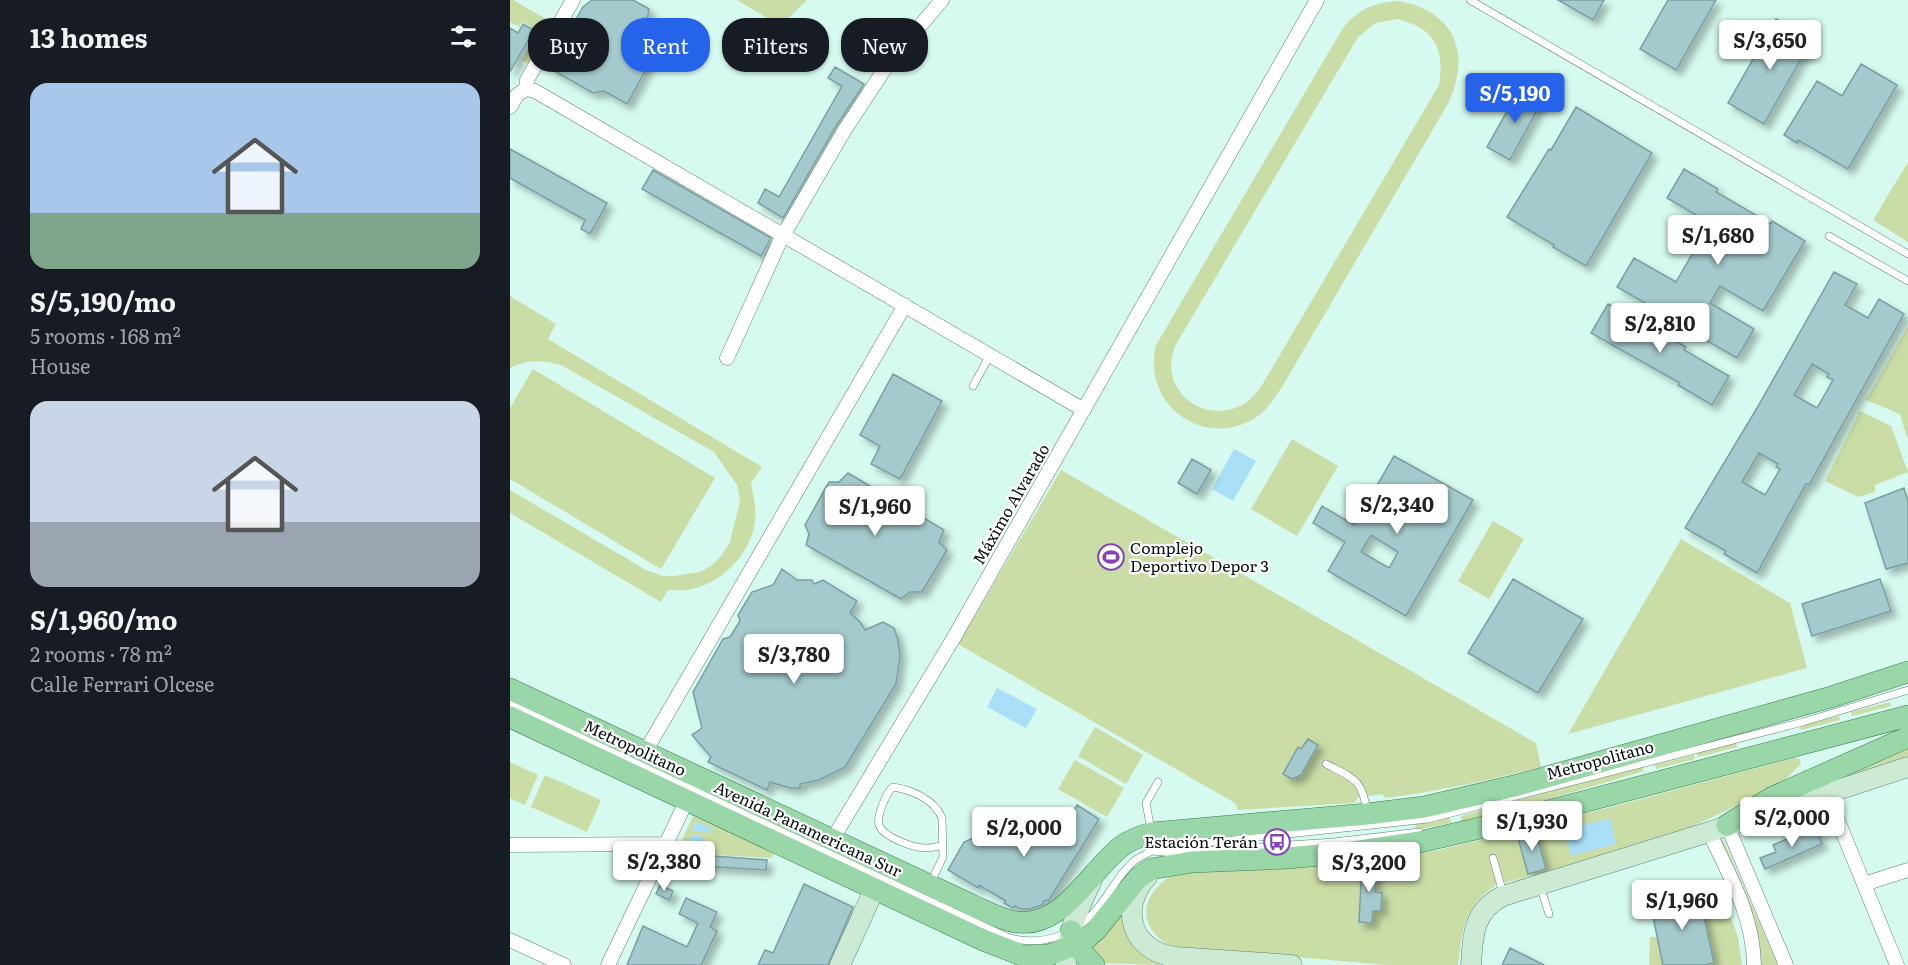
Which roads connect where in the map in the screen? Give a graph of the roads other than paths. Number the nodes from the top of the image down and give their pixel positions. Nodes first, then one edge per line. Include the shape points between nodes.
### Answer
1 (573, 0) edge
2 (942, 0) edge
3 (1317, 0) edge
4 (1470, 0) edge
5 (526, 88) junction
6 (510, 107) edge
7 (784, 235) junction
8 (1829, 236) dead end
9 (1908, 254) edge
10 (1908, 281) edge
11 (905, 305) junction
12 (990, 355) junction
13 (727, 358) dead end
14 (973, 386) dead end
15 (1084, 410) junction
16 (1908, 672) edge
17 (510, 689) edge
18 (1908, 690) edge
19 (510, 704) edge
20 (1908, 708) edge
21 (1875, 716) dead end
22 (1908, 716) edge
23 (510, 717) edge
24 (1908, 737) edge
25 (646, 750) junction
26 (1326, 764) dead end
27 (1908, 767) edge
28 (1158, 782) dead end
29 (692, 789) junction
30 (1827, 794) junction
31 (1548, 803) dead end
32 (1367, 814) junction
33 (1442, 828) dead end
34 (1718, 828) junction
35 (1422, 831) dead end
36 (833, 839) junction
37 (510, 844) edge
38 (666, 844) junction
39 (942, 846) junction
40 (1156, 850) junction
41 (1493, 858) dead end
42 (1097, 870) junction
43 (1908, 870) edge
44 (1539, 884) junction
45 (1864, 884) junction
46 (930, 885) junction
47 (874, 890) junction
48 (1503, 896) junction
49 (1548, 915) dead end
50 (510, 940) edge
51 (1070, 947) edge
52 (1024, 956) junction
53 (1176, 961) edge
54 (564, 965) edge
55 (608, 965) edge
56 (840, 965) edge
57 (1050, 965) edge
58 (1094, 965) edge
59 (1292, 965) edge
60 (1471, 965) edge
61 (1754, 965) edge
62 (1786, 965) edge
63 (1897, 965) edge

1 - 5 street
2 - 7 street via 888,64
3 - 15 street, Máximo Alvarado
4 - 9 lane
5 - 6 street
5 - 7 street
7 - 11 street
7 - 13 street
8 - 10 lane
11 - 12 street
11 - 25 street
12 - 14 lane
12 - 15 street
15 - 36 street, Máximo Alvarado
16 - 32 main road via 1518,785 1424,807
17 - 25 main road, Avenida Panamericana Sur
18 - 40 lane, Metropolitano via 1803,722 1428,819 1177,844
19 - 29 lane, Metropolitano
20 - 21 lane
22 - 40 main road via 1420,842 1287,858 1192,862
23 - 29 main road, Avenida Panamericana Sur
24 - 34 main road via 1773,797
25 - 29 main road, Avenida Panamericana Sur
25 - 36 lane via 666,754 824,828
26 - 32 lane via 1356,779 1365,796
27 - 30 main road
28 - 40 lane via 1146,803
29 - 36 main road, Avenida Panamericana Sur
29 - 38 street
29 - 47 main road, Avenida Panamericana Sur
29 - 51 lane, Metropolitano via 1007,938 1052,938
30 - 34 main road
30 - 45 street
31 - 33 lane, Metropolitano
32 - 40 main road
34 - 44 main road
34 - 61 street via 1746,913 1754,944
34 - 62 street
35 - 40 lane via 1334,842 1173,853
36 - 46 main road, Avenida Panamericana Sur
37 - 38 street
38 - 55 street
39 - 39 lane via 942,818 933,805 903,788 889,790 879,816 880,828 913,846
39 - 46 lane via 943,857
40 - 42 main road, Avenida Panamericana Sur via 1129,842
40 - 51 main road via 1151,869 1138,878 1107,919 1087,938
40 - 53 main road via 1136,891 1132,920 1145,945
41 - 48 lane
42 - 46 main road, Avenida Panamericana Sur via 1058,910 1022,922 1008,920
42 - 51 main road
43 - 45 street
44 - 48 main road
44 - 49 lane
45 - 63 street
47 - 52 main road, Avenida Panamericana Sur
47 - 56 main road
48 - 60 main road via 1482,912 1473,930
50 - 54 street
51 - 52 main road, Avenida Panamericana Sur via 1049,955
51 - 58 main road
52 - 57 main road
53 - 59 main road

